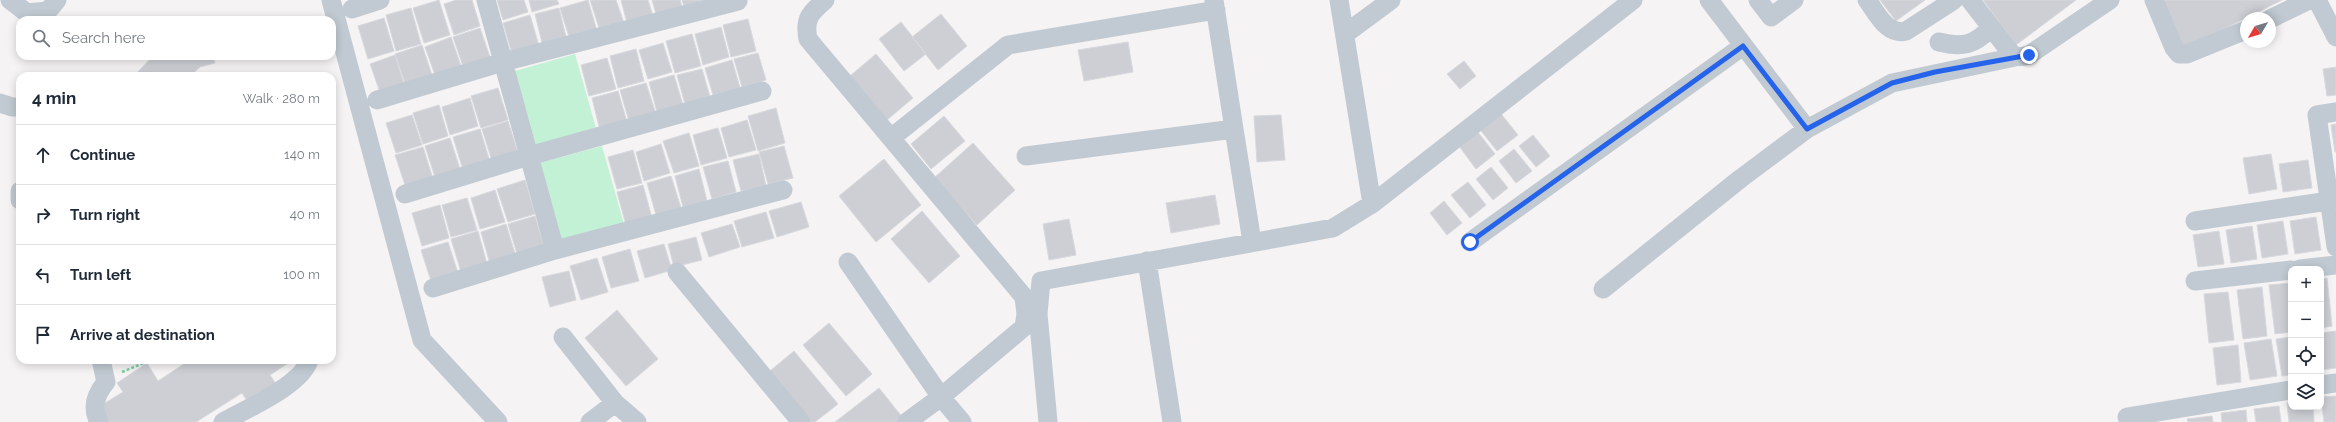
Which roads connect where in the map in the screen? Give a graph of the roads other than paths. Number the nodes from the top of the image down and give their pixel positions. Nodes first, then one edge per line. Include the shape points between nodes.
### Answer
1 (10, 0) edge
2 (57, 0) edge
3 (331, 0) edge
4 (380, 0) edge
5 (486, 0) edge
6 (1339, 0) edge
7 (1391, 0) edge
8 (1633, 0) edge
9 (1709, 0) edge
10 (1758, 0) edge
11 (1794, 0) edge
12 (1867, 0) edge
13 (1954, 0) edge
14 (1970, 0) edge
15 (2110, 0) edge
16 (2154, 0) edge
17 (2309, 0) edge
18 (2317, 0) edge
19 (738, 1) edge
20 (812, 4) edge
21 (1215, 5) edge
22 (352, 9) dead end
23 (335, 16) edge
24 (2276, 16) edge
25 (1928, 17) junction
26 (336, 19) edge
27 (1982, 29) junction
28 (2240, 32) edge
29 (1345, 34) junction
30 (2336, 37) edge
31 (1940, 42) dead end
32 (1743, 46) junction
33 (2015, 57) junction
34 (503, 62) junction
35 (762, 91) dead end
36 (377, 100) dead end
37 (2336, 112) edge
38 (1234, 129) junction
39 (1807, 129) junction
40 (891, 138) junction
41 (529, 156) junction
42 (1026, 156) dead end
43 (783, 190) dead end
44 (405, 194) dead end
45 (2333, 200) edge
46 (1372, 204) junction
47 (2195, 221) dead end
48 (1252, 242) junction
49 (1470, 242) dead end
50 (2336, 247) edge
51 (555, 250) junction
52 (1147, 260) junction
53 (848, 262) dead end
54 (2336, 265) edge
55 (2324, 266) edge
56 (2288, 270) edge
57 (677, 272) dead end
58 (2195, 281) dead end
59 (433, 288) dead end
60 (1604, 289) dead end
61 (563, 337) dead end
62 (102, 364) edge
63 (308, 364) edge
64 (2336, 383) edge
65 (2324, 385) edge
66 (2288, 390) edge
67 (941, 397) junction
68 (615, 403) junction
69 (2127, 417) dead end
70 (98, 422) edge
71 (223, 422) edge
72 (498, 422) edge
73 (590, 422) edge
74 (638, 422) edge
75 (801, 422) edge
76 (907, 422) edge
77 (962, 422) edge
78 (1048, 422) edge
79 (1172, 422) edge

1 - 2 street via 27,13 48,12
3 - 23 street
4 - 22 street
5 - 34 street
6 - 29 street
7 - 29 street
8 - 46 street
9 - 32 street
10 - 11 street via 1771,18
12 - 25 street via 1892,31 1898,33
13 - 25 street
14 - 27 street
15 - 33 street via 2029,55
16 - 28 street via 2174,48 2179,54 2187,54
17 - 24 street
18 - 30 street
19 - 34 street
20 - 40 street via 806,26 808,39
21 - 38 street
21 - 40 street via 1008,45
25 - 27 street via 1938,30 1948,33
26 - 72 street via 422,340
27 - 31 street via 1971,44 1954,46
27 - 33 street
29 - 46 street
32 - 39 street
32 - 49 street
33 - 39 street via 1892,83
34 - 36 street
34 - 41 street
35 - 41 street
37 - 45 street via 2318,115
38 - 42 street
38 - 48 street
39 - 60 street via 1740,179
40 - 67 street via 1024,297 1024,327
41 - 44 street
41 - 51 street
43 - 51 street
45 - 47 street
45 - 50 street
46 - 48 street via 1333,228
48 - 52 street
51 - 59 street
52 - 78 street via 1041,281 1038,314
52 - 79 street
53 - 67 street
54 - 55 street
56 - 58 street
57 - 75 street
61 - 68 street
62 - 70 street via 106,382 98,391 95,402
63 - 71 street via 295,381
64 - 65 street
66 - 69 street
67 - 76 street
67 - 77 street
68 - 73 street
68 - 74 street

